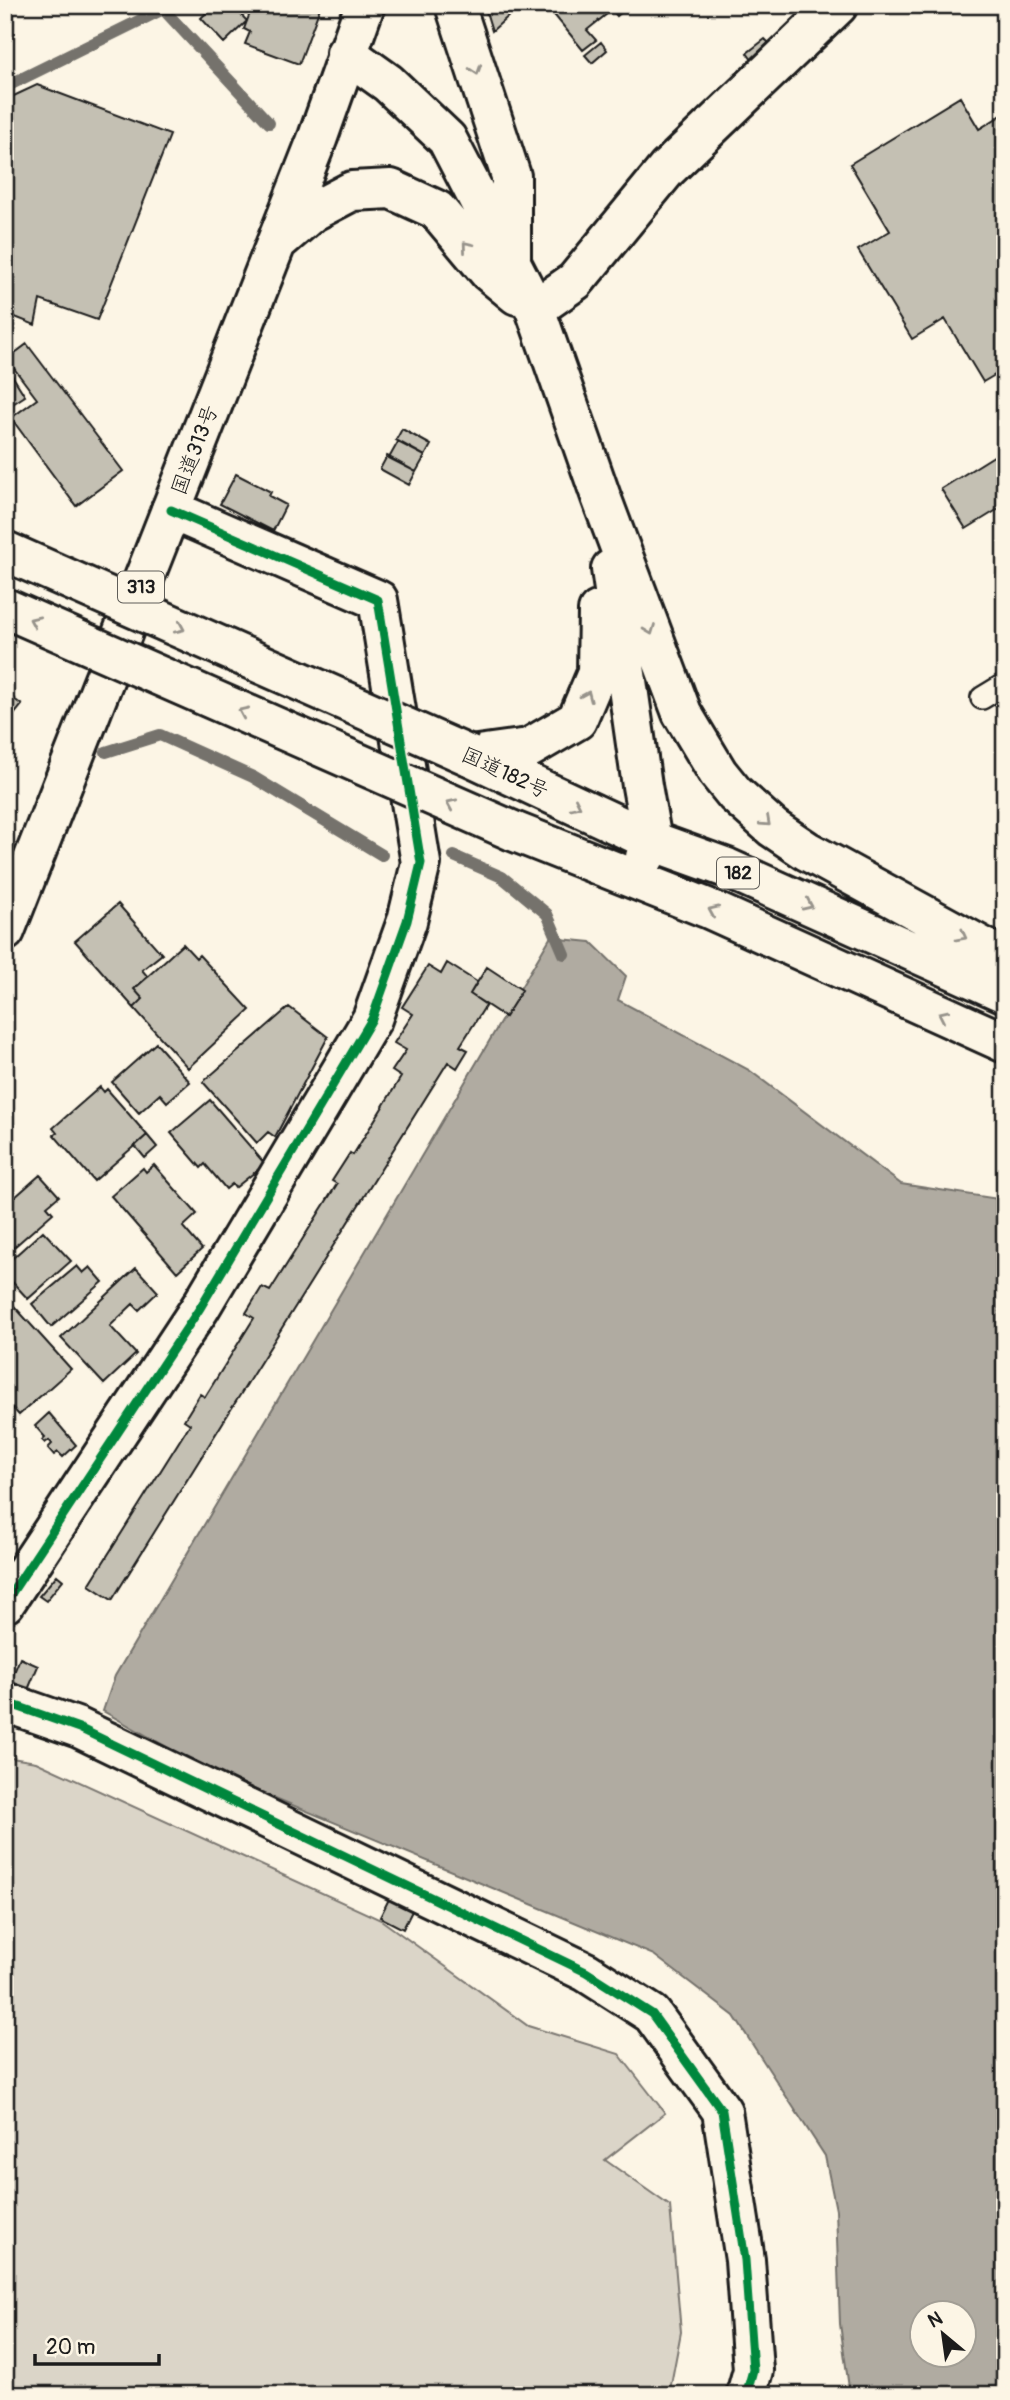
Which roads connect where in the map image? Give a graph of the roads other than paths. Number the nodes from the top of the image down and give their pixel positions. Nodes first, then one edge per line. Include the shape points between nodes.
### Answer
1 (365, 5) edge
2 (455, 5) edge
3 (838, 5) edge
4 (346, 53) junction
5 (276, 242) junction
6 (511, 263) junction
7 (535, 309) junction
8 (601, 497) junction
9 (171, 510) junction
10 (5, 551) edge
11 (5, 608) edge
12 (1005, 684) edge
13 (982, 698) dead end
14 (470, 756) junction
15 (652, 841) junction
16 (635, 880) junction
17 (5, 932) edge
18 (1005, 958) edge
19 (1005, 993) edge
20 (1005, 1043) edge
21 (5, 1603) edge
22 (5, 1702) edge
23 (746, 2395) edge

1 - 4 main road, 国道313号 / 313
2 -> 6 main road via 511,176
3 - 7 main road via 667,169 575,282
4 - 5 main road, 国道313号 / 313
4 - 6 main road via 388,83 447,139
7 -> 5 main road via 489,272 437,210 391,189 352,191 312,212
5 - 9 main road, 国道313号 / 313
6 - 7 main road
7 - 8 main road
14 -> 8 main road via 529,748 578,720 597,673
8 - 15 main road
8 -> 18 main road via 682,713 735,794 807,851
9 - 17 main road, 国道313号 / 313
9 - 21 main road via 378,600 421,863 407,920 372,1019 200,1308
10 -> 14 main road, 国道182号 / 182, bridge
16 -> 11 main road, 182, bridge
12 - 13 lane
14 -> 15 main road, 国道182号 / 182
15 - 16 main road
15 -> 19 main road, 国道182号 / 182 via 727,868
20 -> 16 main road, 182
22 - 23 main road via 79,1728 586,1972 652,2014 722,2111 745,2260 753,2371

